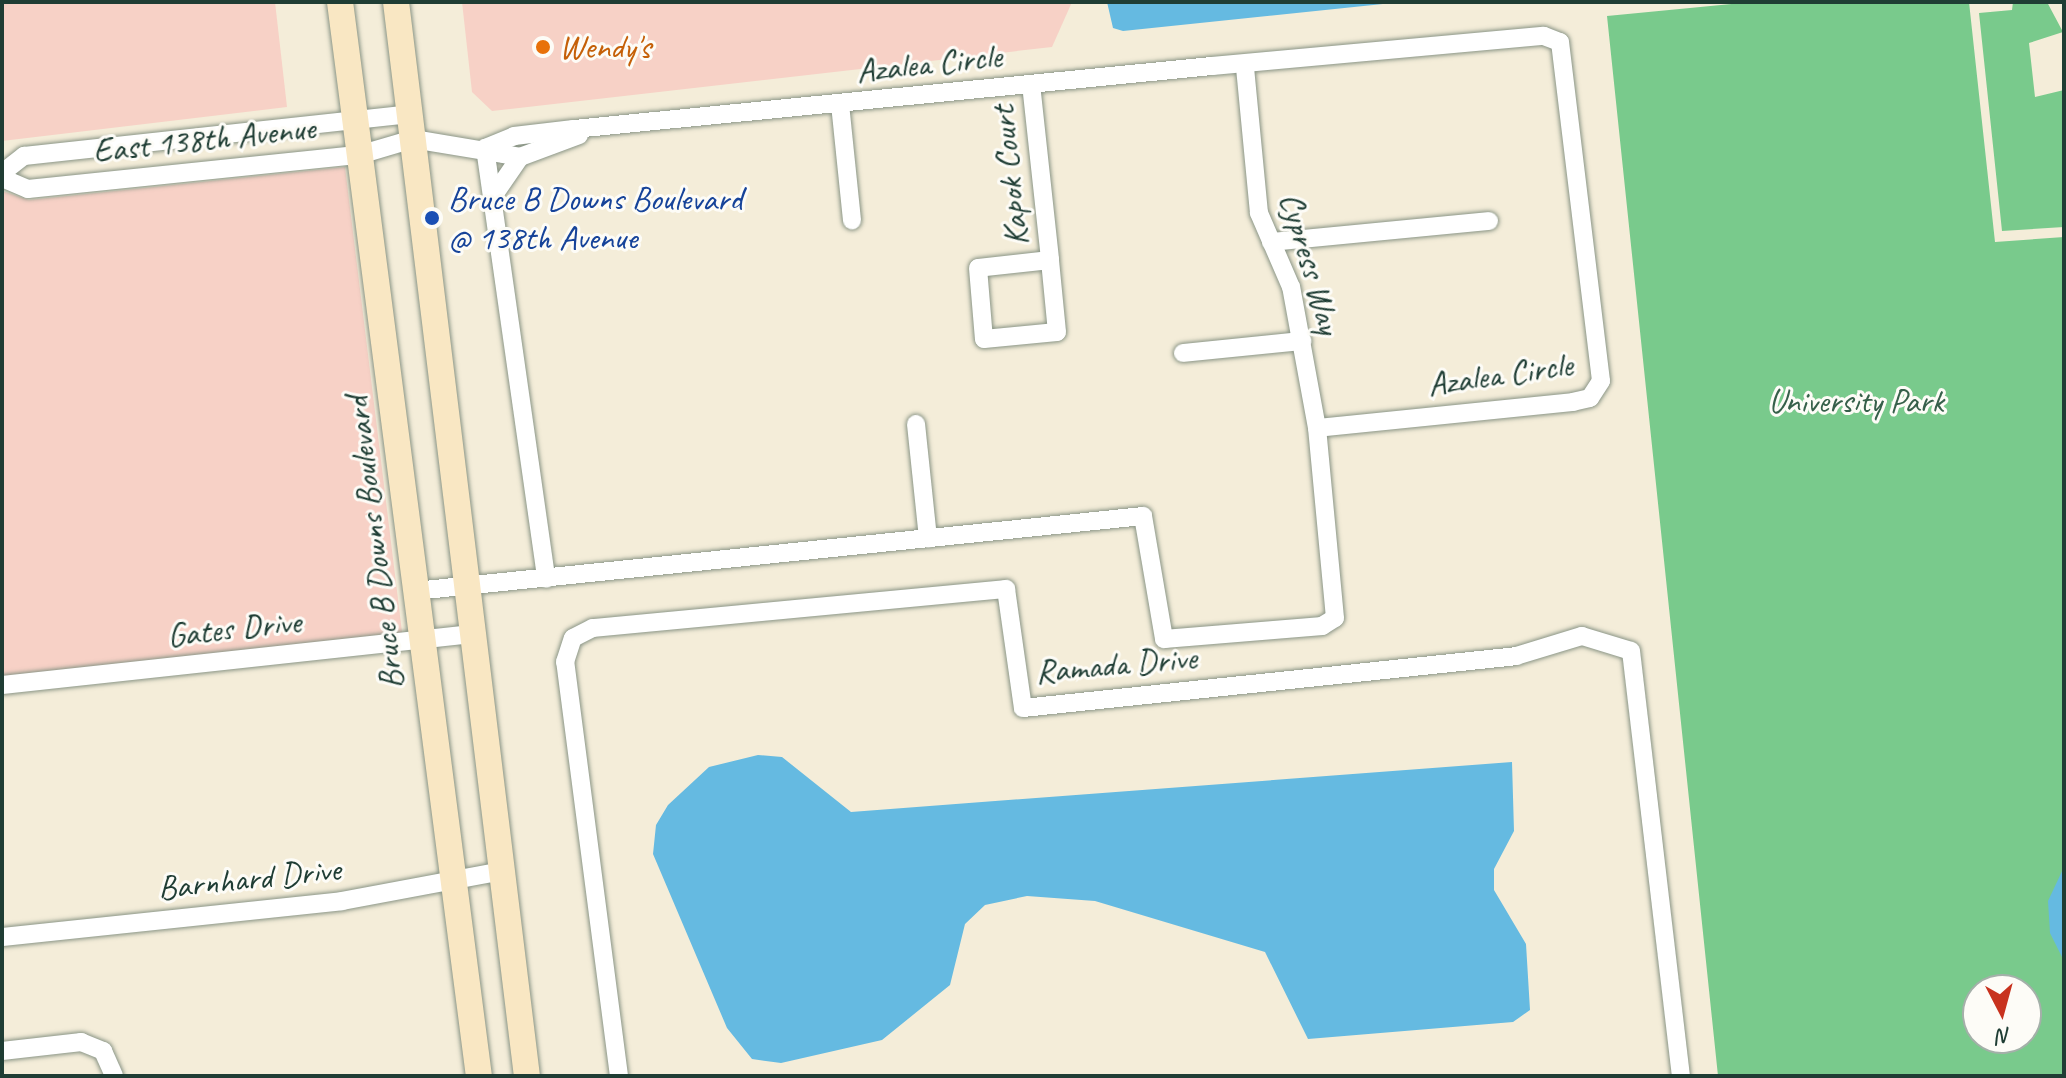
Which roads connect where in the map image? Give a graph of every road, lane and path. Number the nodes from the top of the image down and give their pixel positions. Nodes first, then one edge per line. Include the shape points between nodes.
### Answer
1 (340, 2) edge
2 (396, 2) edge
3 (1245, 67) junction
4 (1031, 84) junction
5 (840, 104) junction
6 (355, 119) junction
7 (412, 127) junction
8 (589, 131) junction
9 (485, 148) junction
10 (359, 155) junction
11 (520, 157) junction
12 (2, 176) edge
13 (494, 195) junction
14 (852, 220) dead end
15 (1489, 221) dead end
16 (1271, 242) junction
17 (1050, 260) junction
18 (1302, 341) junction
19 (1183, 353) dead end
20 (916, 424) dead end
21 (1317, 428) junction
22 (928, 538) junction
23 (546, 579) junction
24 (467, 587) junction
25 (415, 591) junction
26 (472, 634) junction
27 (421, 640) junction
28 (2, 685) edge
29 (502, 871) junction
30 (456, 885) junction
31 (2, 937) edge
32 (2, 1051) edge
33 (114, 1076) edge
34 (479, 1076) edge
35 (527, 1076) edge
36 (619, 1076) edge
37 (1681, 1076) edge

1 - 6 main road, Bruce B Downs Boulevard
2 - 7 main road
3 - 4 street, Azalea Circle
3 - 16 street, Cypress Way via 1259,213
3 - 21 street, Azalea Circle via 1544,36 1560,42 1567,57 1601,381 1596,389 1573,402
4 - 5 street, Azalea Circle
4 - 17 street, Kapok Court
5 - 8 street, Azalea Circle
5 - 14 street
6 - 7 street, East 138th Avenue
6 - 10 main road, Bruce B Downs Boulevard
6 - 12 street, East 138th Avenue via 24,156
7 - 9 street, Azalea Circle
7 - 10 street, East 138th Avenue
7 - 24 main road
8 - 9 street, Azalea Circle via 514,136
8 - 11 street, Azalea Circle
9 - 11 street, Azalea Circle
9 - 13 street
10 - 12 street, East 138th Avenue via 28,189
10 - 25 main road, Bruce B Downs Boulevard
11 - 13 street
13 - 23 street
15 - 16 street
16 - 18 street, Cypress Way
17 - 17 street, Kapok Court via 978,268 984,339 1057,332
18 - 19 street
18 - 21 street, Cypress Way
20 - 22 street
21 - 22 street via 1337,597 1335,618 1322,626 1164,639 1143,516
22 - 23 street
23 - 24 street
24 - 25 street
24 - 26 main road
25 - 27 main road, Bruce B Downs Boulevard
26 - 27 street, Gates Drive
26 - 29 main road
27 - 28 street, Gates Drive
27 - 30 main road, Bruce B Downs Boulevard
29 - 30 street, Barnhard Drive
29 - 35 main road
30 - 31 street, Barnhard Drive
30 - 34 main road, Bruce B Downs Boulevard
32 - 33 street via 81,1042 103,1051
36 - 37 street, Ramada Drive via 565,662 573,638 593,628 1006,589 1023,708 1516,656 1582,636 1631,651

